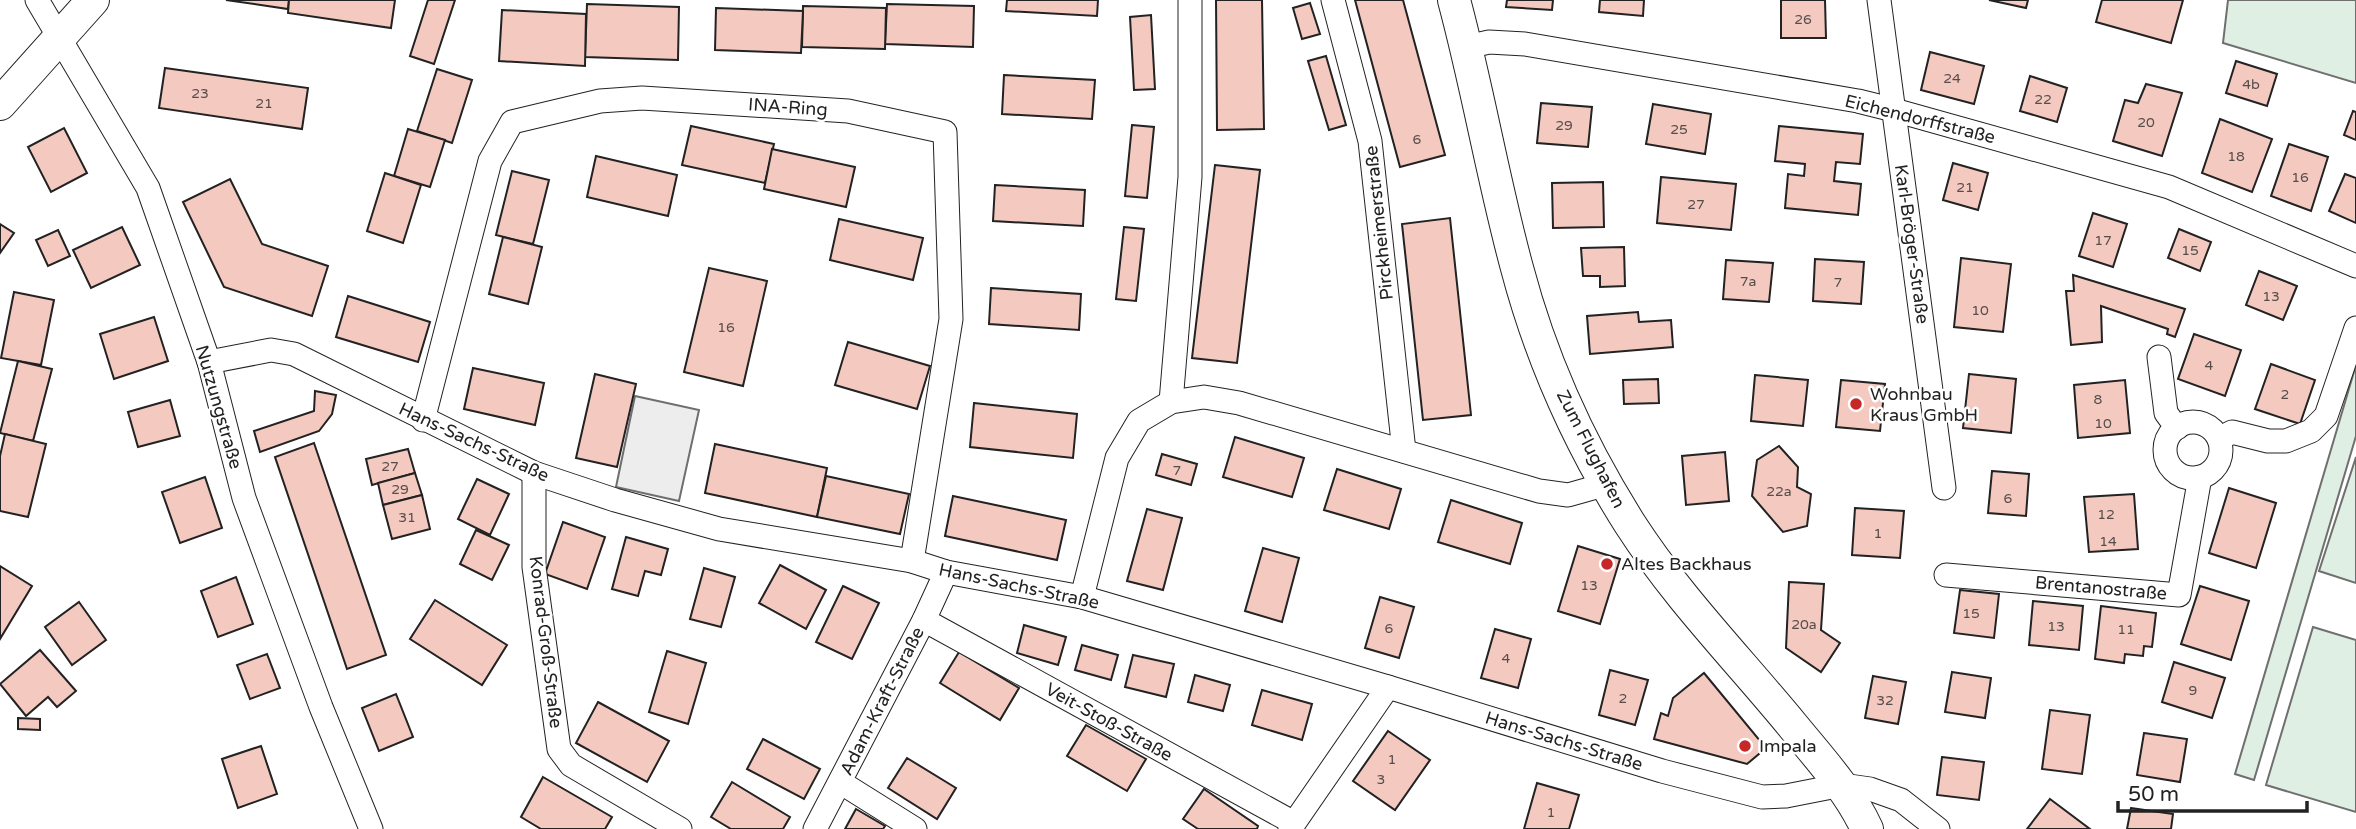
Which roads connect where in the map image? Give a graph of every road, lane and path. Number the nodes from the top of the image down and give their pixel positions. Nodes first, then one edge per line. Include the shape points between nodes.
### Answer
1 (37, 0) edge
2 (93, 0) edge
3 (1190, 0) edge
4 (1333, 0) edge
5 (1454, 0) edge
6 (1879, 0) edge
7 (60, 39) junction
8 (1467, 47) junction
9 (0, 104) edge
10 (1894, 110) junction
11 (2356, 266) edge
12 (2356, 328) edge
13 (2160, 357) dead end
14 (209, 362) junction
15 (1171, 402) junction
16 (423, 420) junction
17 (2176, 428) junction
18 (2219, 439) junction
19 (1404, 451) junction
20 (534, 473) junction
21 (2200, 477) junction
22 (1607, 484) junction
23 (1944, 488) dead end
24 (912, 561) junction
25 (946, 572) junction
26 (1946, 575) dead end
27 (1082, 597) junction
28 (924, 620) junction
29 (1388, 687) junction
30 (840, 782) junction
31 (1842, 785) junction
32 (1292, 826) edge
33 (372, 829) edge
34 (681, 829) edge
35 (815, 829) edge
36 (915, 829) edge
37 (1867, 829) edge
38 (1938, 829) edge

1 - 7 street, Nutzungstraße
2 - 7 street
3 - 15 street via 1190,177
4 - 19 street, Pirckheimerstraße via 1370,141
5 - 8 street, Zum Flughafen
6 - 10 street, Karl-Bröger-Straße
7 - 9 street
7 - 14 street, Nutzungstraße via 148,188
8 - 10 street, Eichendorffstraße via 1489,42 1525,44
8 - 22 street, Zum Flughafen via 1517,269 1571,419
10 - 11 street, Eichendorffstraße via 2169,187
10 - 23 street, Karl-Bröger-Straße
12 - 18 street via 2326,416 2311,431 2286,441 2232,432
13 - 17 street via 2166,413
14 - 16 street, Hans-Sachs-Straße via 271,350 294,355
14 - 33 street, Nutzungstraße via 244,498 321,708
15 - 19 street via 1204,397 1239,403
15 - 27 street via 1139,421 1118,458
16 - 20 street, Hans-Sachs-Straße
16 - 24 street, INA-Ring via 489,161 512,122 600,101 642,98 848,111 945,132 951,319
17 - 18 street via 2198,422
17 - 21 street via 2165,446 2169,464 2182,476
18 - 21 street, Brentanostraße via 2216,467
19 - 22 street via 1539,491 1568,495
20 - 24 street, Hans-Sachs-Straße via 719,529
20 - 34 street, Konrad-Groß-Straße via 534,567 559,749 571,765
21 - 26 street, Brentanostraße via 2179,595
22 - 31 street, Zum Flughafen via 1682,597
24 - 25 street, Hans-Sachs-Straße
25 - 27 street, Hans-Sachs-Straße
25 - 28 street, Adam-Kraft-Straße
27 - 29 street, Hans-Sachs-Straße
28 - 30 street, Adam-Kraft-Straße
28 - 32 street, Veit-Stoß-Straße
29 - 31 street, Hans-Sachs-Straße via 1762,797
29 - 32 street
30 - 35 street, Adam-Kraft-Straße
30 - 36 street
31 - 37 street, Zum Flughafen
31 - 38 street via 1901,800

